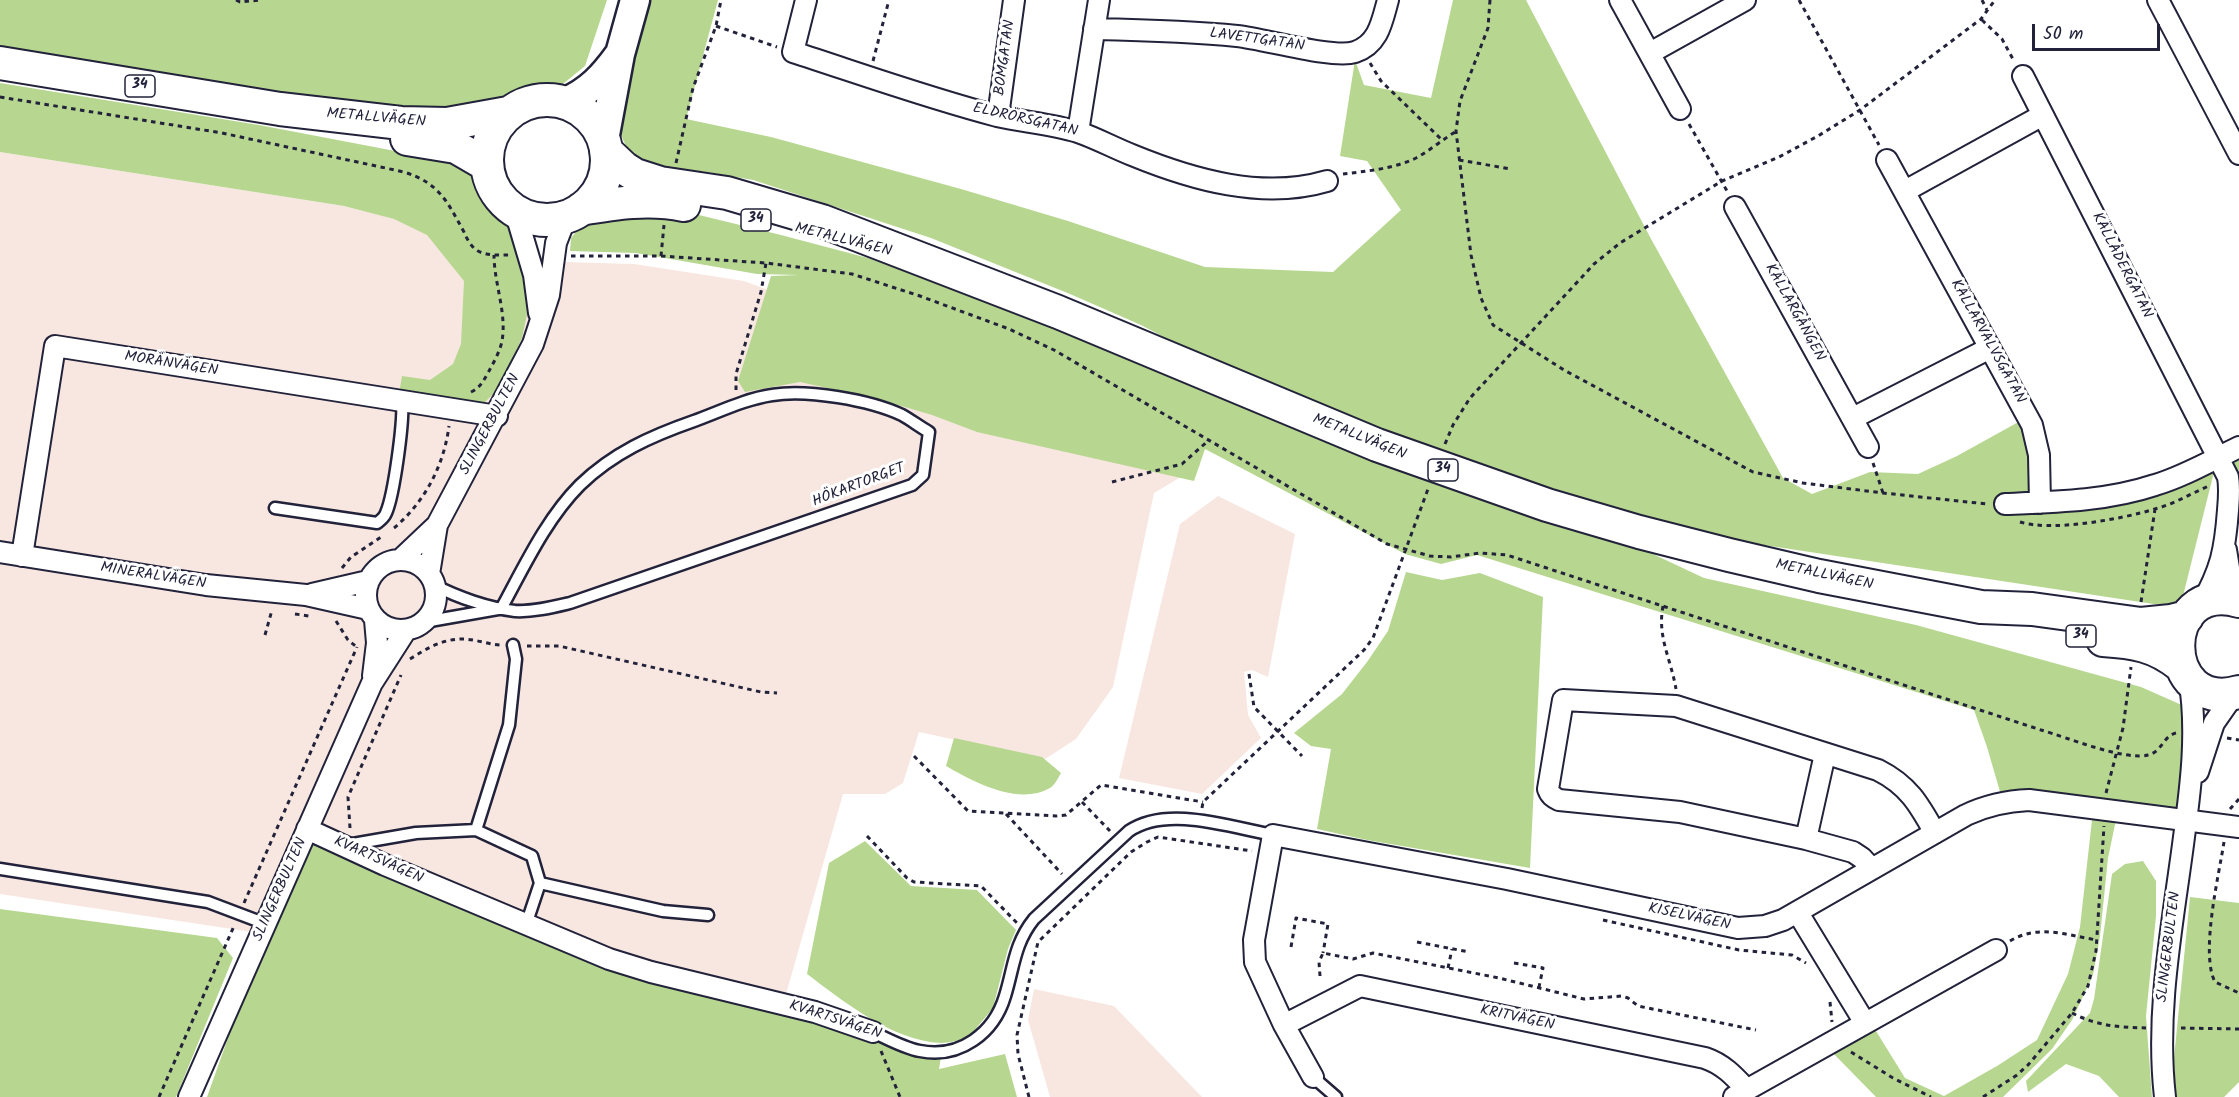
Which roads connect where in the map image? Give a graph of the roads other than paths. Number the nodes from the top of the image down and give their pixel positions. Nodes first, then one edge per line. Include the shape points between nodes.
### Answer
1 (635, 0) edge
2 (806, 0) edge
3 (1014, 0) edge
4 (1100, 0) edge
5 (1388, 0) edge
6 (1620, 0) edge
7 (1745, 0) edge
8 (2158, 0) edge
9 (1094, 28) junction
10 (1650, 53) junction
11 (620, 54) junction
12 (0, 63) edge
13 (2023, 76) road end
14 (566, 102) junction
15 (280, 109) junction
16 (1680, 109) road end
17 (508, 113) junction
18 (2043, 115) junction
19 (998, 116) junction
20 (1078, 132) junction
21 (605, 145) junction
22 (2239, 154) edge
23 (1887, 160) road end
24 (487, 165) junction
25 (1327, 181) road end
26 (1905, 191) junction
27 (1735, 207) road end
28 (515, 211) junction
29 (574, 213) junction
30 (928, 262) junction
31 (539, 323) junction
32 (1990, 348) junction
33 (402, 401) junction
34 (497, 416) junction
35 (1853, 418) junction
36 (1868, 447) road end
37 (2239, 447) edge
38 (2219, 456) junction
39 (2040, 502) junction
40 (2005, 504) road end
41 (275, 508) dead end
42 (438, 525) junction
43 (2226, 547) junction
44 (0, 552) edge
45 (22, 556) junction
46 (400, 560) junction
47 (432, 580) junction
48 (368, 581) junction
49 (336, 595) junction
50 (2239, 596) edge
51 (2239, 601) edge
52 (1981, 607) junction
53 (501, 609) junction
54 (2194, 611) junction
55 (372, 614) junction
56 (415, 626) junction
57 (513, 645) road end
58 (390, 658) junction
59 (2184, 671) junction
60 (2237, 693) edge
61 (1825, 754) junction
62 (2190, 798) junction
63 (2187, 821) junction
64 (2233, 826) edge
65 (307, 829) junction
66 (476, 830) junction
67 (1935, 833) junction
68 (1806, 839) junction
69 (1271, 845) junction
70 (342, 846) junction
71 (0, 869) edge
72 (1872, 869) junction
73 (540, 883) junction
74 (1798, 913) junction
75 (708, 915) dead end
76 (266, 924) junction
77 (526, 926) junction
78 (1996, 950) road end
79 (1865, 1023) junction
80 (1284, 1025) junction
81 (873, 1032) joint
82 (1313, 1077) joint
83 (1741, 1093) edge
84 (189, 1097) edge
85 (1336, 1097) edge
86 (2165, 1097) edge

1 - 11 street
2 - 19 street, ELDRÖRSGATAN via 793,52
3 - 19 street, BOMGATAN
4 - 9 street
5 - 9 street, LAVETTGATAN via 1380,30 1370,45 1337,54 1238,36
6 - 10 street
7 - 10 street
8 - 22 street
9 - 20 street
10 - 16 street
11 - 14 street via 593,86
11 - 21 street
12 - 15 main road, METALLVÄGEN / 34
13 - 18 street, KÄLLÅDERGATAN
14 - 17 main road, 34 via 536,101
14 - 21 main road, 34 via 593,121
15 - 17 main road, METALLVÄGEN / 34 via 424,124
15 - 24 main road, METALLVÄGEN / 34 via 398,138 447,144
17 - 24 main road via 491,137
18 - 26 street
18 - 38 street, KÄLLÅDERGATAN
19 - 20 street, ELDRÖRSGATAN
20 - 25 street, ELDRÖRSGATAN via 1169,168 1249,188 1308,187
21 - 29 main road via 606,173 602,183 590,202
21 - 30 main road, METALLVÄGEN / 34 via 624,168 645,178 727,194 822,221
23 - 26 street, KÄLLARVALVSGATAN
24 - 28 main road via 493,187
26 - 32 street, KÄLLARVALVSGATAN
27 - 35 street, KÄLLARGÅNGEN
28 - 29 main road, 34 via 534,219 555,219
28 - 31 street, SLINGERBULTEN via 534,275
29 - 30 main road, METALLVÄGEN / 34 via 653,200 818,234
29 - 31 street, SLINGERBULTEN via 556,243 549,295
30 - 52 main road, METALLVÄGEN / 34 via 1058,312 1377,446 1537,502 1728,555
31 - 34 street, SLINGERBULTEN via 533,344
32 - 35 street
32 - 39 street, KÄLLARVALVSGATAN via 2032,424
33 - 34 street, MORÄNVÄGEN
33 - 41 lane via 402,428 390,502 383,519 377,523
33 - 45 street, MORÄNVÄGEN via 55,346
34 - 42 street, SLINGERBULTEN
35 - 36 street, KÄLLARGÅNGEN
37 - 38 street
38 - 39 street via 2188,472 2130,492
38 - 43 street, KÄLLÅDERGATAN via 2229,483
39 - 40 street
42 - 46 street, SLINGERBULTEN
42 - 47 street, SLINGERBULTEN
43 - 50 street via 2230,574
43 - 54 street via 2217,574
44 - 45 street, MINERALVÄGEN
45 - 49 street, MINERALVÄGEN via 206,585 306,596
46 - 47 street via 420,565
46 - 48 street via 383,564
47 - 53 lane, HÖKARTORGET via 450,593
47 - 56 street via 435,605
48 - 49 street, MINERALVÄGEN
48 - 55 street via 365,592
49 - 55 street, MINERALVÄGEN
51 - 54 main road, METALLVÄGEN / 34 via 2221,598
52 - 54 main road, METALLVÄGEN / 34 via 2032,609 2140,624 2171,621
52 - 59 main road, METALLVÄGEN / 34 via 2032,626 2145,645 2160,650
53 - 53 lane, HÖKARTORGET via 516,611 570,603 912,485 923,476 929,432 891,411 833,397 794,393 737,405 669,430 626,449 580,485 551,522
53 - 56 lane, HÖKARTORGET
54 - 59 main road via 2178,635 2178,655
55 - 56 street via 386,627
55 - 58 street, SLINGERBULTEN
56 - 58 street, SLINGERBULTEN
57 - 66 lane via 516,659 509,725
58 - 65 street, SLINGERBULTEN via 372,683
59 - 60 main road, METALLVÄGEN / 34 via 2205,690 2225,695
59 - 62 street, SLINGERBULTEN via 2193,715
60 - 62 street, SLINGERBULTEN via 2214,723
61 - 67 street via 1893,778 1920,805
61 - 68 street
61 - 68 street via 1676,706 1563,700 1548,789 1559,800 1680,812
62 - 63 street, SLINGERBULTEN
63 - 64 street, KISELVÄGEN
63 - 67 street, KISELVÄGEN via 2029,800 2007,801 1978,809
63 - 86 street, SLINGERBULTEN via 2162,1014
65 - 70 street, KVARTSVÄGEN
65 - 76 street, SLINGERBULTEN
66 - 70 lane via 416,833
66 - 73 lane via 532,856
67 - 72 street, KISELVÄGEN
68 - 72 street via 1853,852
69 - 74 street, KISELVÄGEN via 1507,879 1730,927 1765,926
69 - 80 street via 1253,952
69 - 81 lane, KVARTSVÄGEN via 1200,821 1164,818 1143,823 1119,840 1025,930 1000,1009 974,1041 954,1050 930,1053
70 - 77 street, KVARTSVÄGEN
71 - 76 lane via 208,902
72 - 74 street, KISELVÄGEN
73 - 75 lane via 663,911
73 - 77 lane
74 - 79 street
76 - 84 street, SLINGERBULTEN
77 - 81 street, KVARTSVÄGEN via 609,959 815,1012
78 - 79 street, KRITVÄGEN
79 - 83 street, KRITVÄGEN
80 - 82 street
80 - 83 street, KRITVÄGEN via 1360,986 1706,1058 1730,1071
82 - 85 lane

